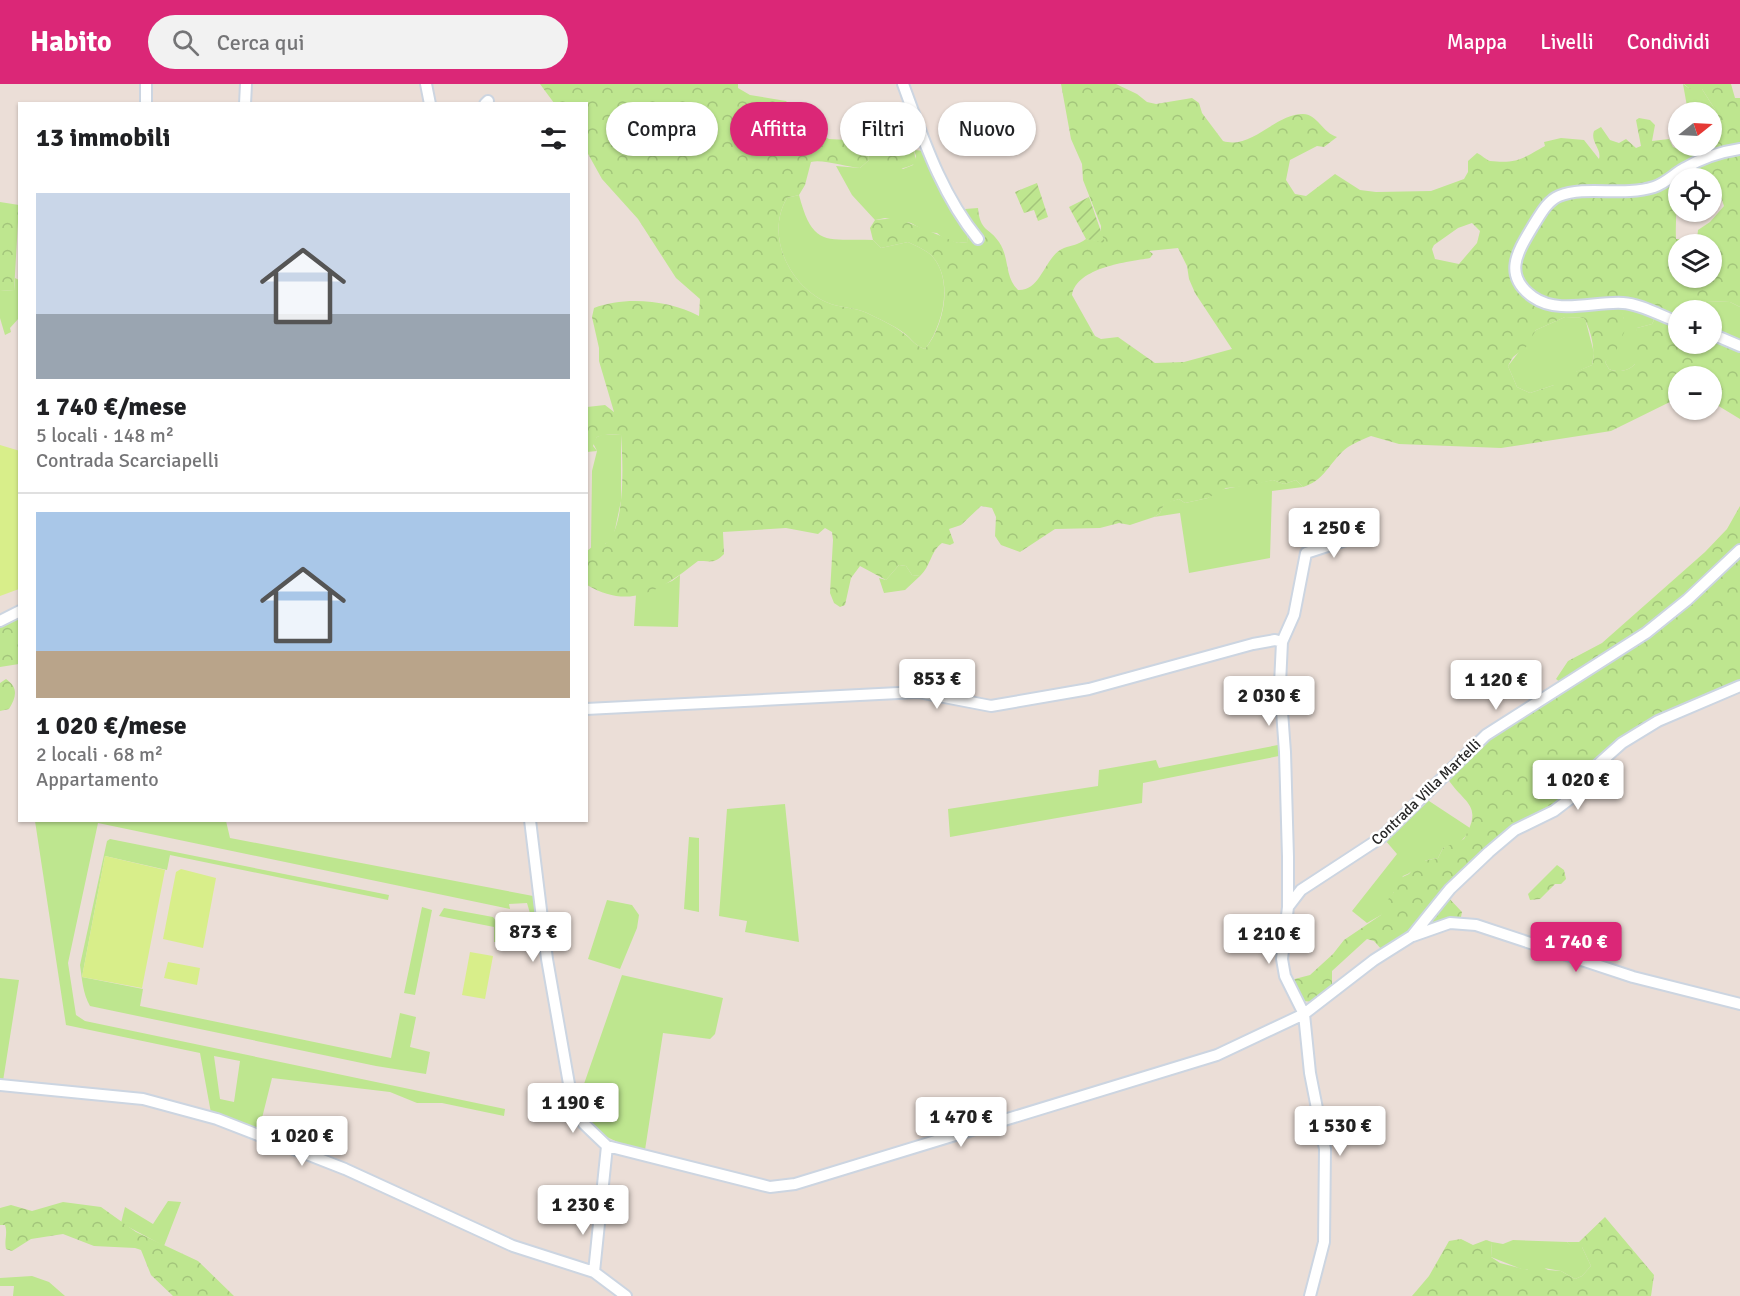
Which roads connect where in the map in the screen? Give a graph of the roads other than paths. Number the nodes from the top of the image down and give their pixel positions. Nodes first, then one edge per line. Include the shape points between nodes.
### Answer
1 (146, 84) edge
2 (246, 84) edge
3 (426, 84) edge
4 (903, 84) edge
5 (146, 102) edge
6 (245, 102) edge
7 (430, 102) edge
8 (1740, 149) edge
9 (978, 238) dead end
10 (1668, 318) edge
11 (1722, 338) edge
12 (1740, 346) edge
13 (1352, 538) dead end
14 (1740, 550) edge
15 (18, 613) edge
16 (0, 621) edge
17 (1282, 642) junction
18 (1740, 686) edge
19 (588, 710) edge
20 (530, 822) edge
21 (1288, 907) junction
22 (1412, 936) junction
23 (1740, 1004) edge
24 (1304, 1014) junction
25 (0, 1085) edge
26 (607, 1146) junction
27 (594, 1272) junction
28 (626, 1296) edge
29 (1310, 1296) edge

1 - 5 street
2 - 6 street
3 - 7 street
4 - 9 street via 928,153 960,217
8 - 10 street via 1707,157 1656,186 1631,193 1575,192 1552,200 1516,253 1514,266 1524,288 1536,299 1559,305 1624,303
11 - 12 street
13 - 17 street via 1306,553 1294,615
14 - 21 street, Contrada Villa Martelli via 1646,633 1486,735 1382,837 1301,890
15 - 16 street
17 - 19 street via 1275,639 1253,644 1089,689 991,706 918,692
17 - 21 street
18 - 22 street via 1658,721 1622,743 1594,768 1571,798 1515,830 1489,852 1450,889
20 - 26 street via 547,959 573,1106 584,1125
21 - 24 street via 1282,959 1285,976
22 - 23 street via 1450,923 1476,925 1633,977
22 - 24 street
24 - 26 street via 1217,1054 795,1184 770,1187
24 - 29 street via 1310,1073 1325,1149 1327,1193 1324,1242
25 - 27 street via 143,1099 217,1119 345,1169 513,1246
26 - 27 street
27 - 28 street

